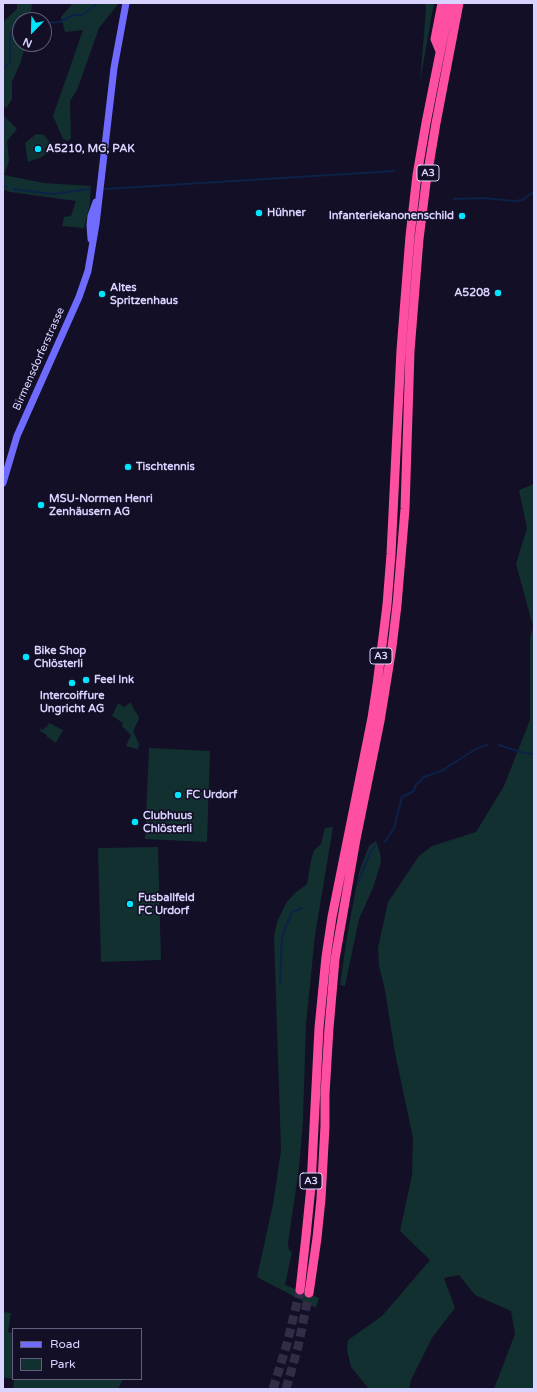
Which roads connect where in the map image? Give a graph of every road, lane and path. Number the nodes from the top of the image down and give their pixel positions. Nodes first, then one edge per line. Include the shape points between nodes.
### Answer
1 (126, 3) edge
2 (442, 3) edge
3 (450, 3) edge
4 (459, 3) edge
5 (440, 51) junction
6 (3, 483) edge
7 (300, 1290) tunnel mouth
8 (309, 1293) tunnel mouth

1 - 6 main road, Birmensdorferstrasse via 118,43 88,271 17,436
2 - 5 highway via 435,38
3 - 5 highway, A3
4 - 8 highway, A3 via 434,130 419,239 410,351 405,509 392,647 382,714 335,959 328,1043 321,1199
5 - 7 highway, A3 via 417,175 409,244 391,554 382,645 372,718 332,917 322,990 311,1186

